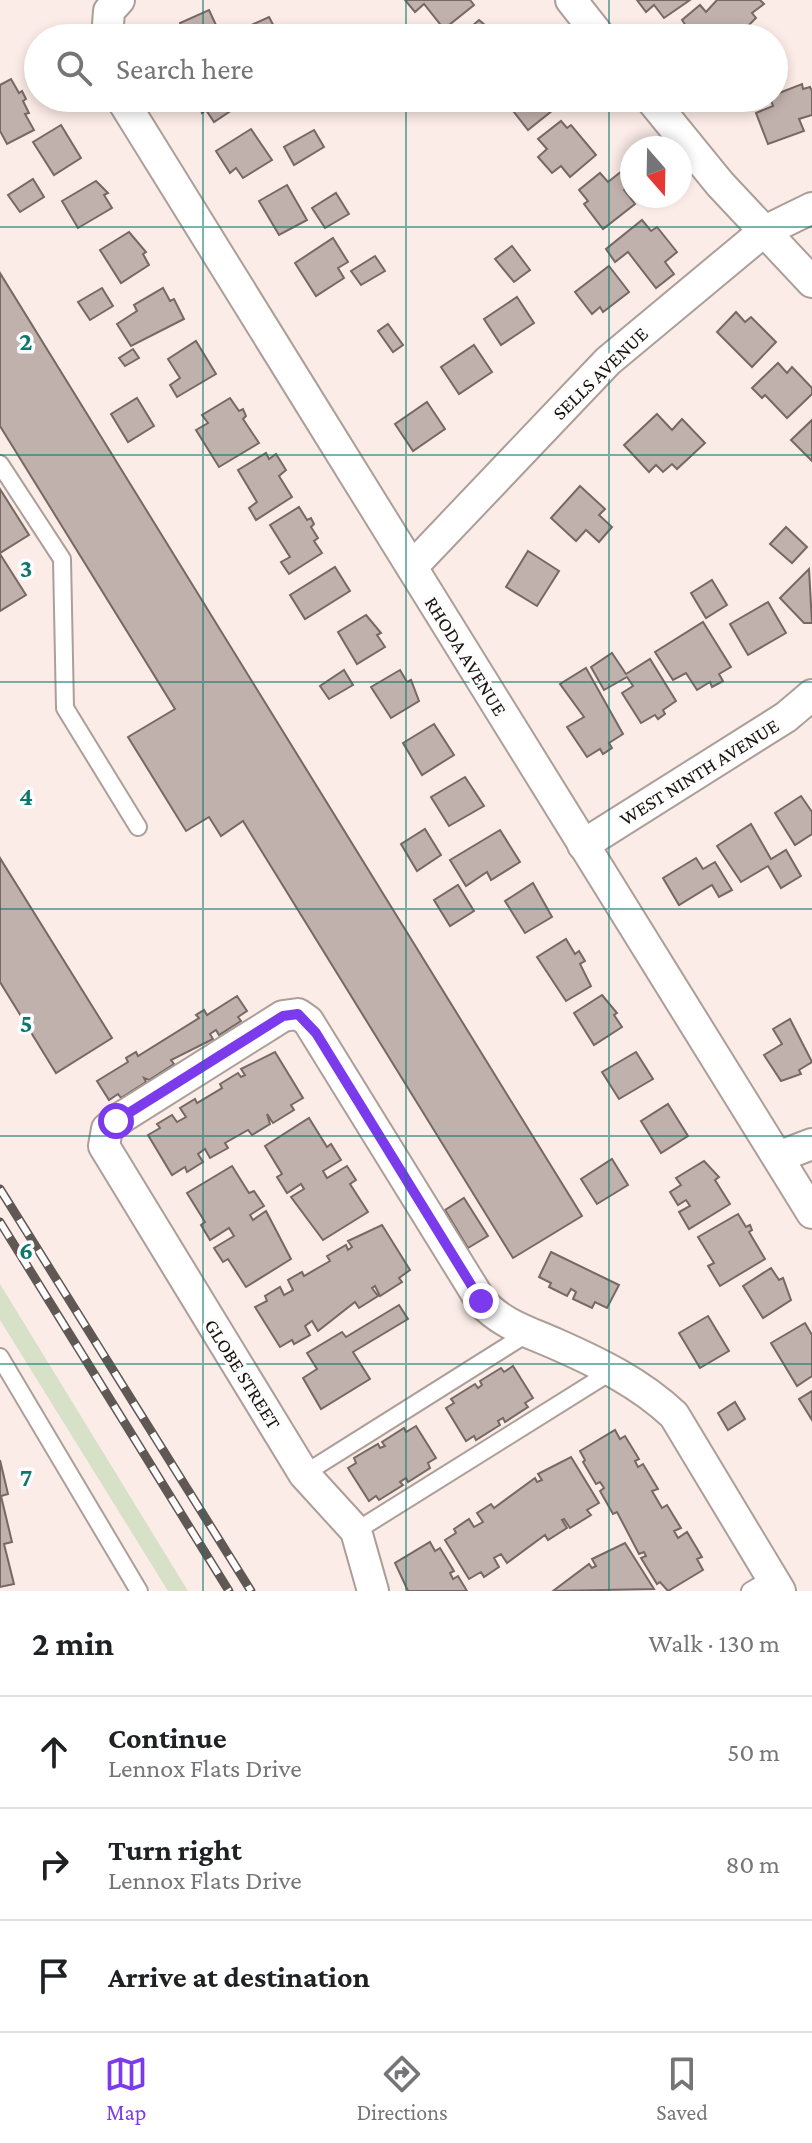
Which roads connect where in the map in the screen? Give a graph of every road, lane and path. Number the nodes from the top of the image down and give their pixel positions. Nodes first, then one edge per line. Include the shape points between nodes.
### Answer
1 (571, 0) edge
2 (590, 24) edge
3 (130, 112) edge
4 (662, 112) edge
5 (812, 208) edge
6 (763, 232) junction
7 (812, 282) edge
8 (0, 464) edge
9 (412, 567) junction
10 (812, 695) edge
11 (138, 827) dead end
12 (583, 845) junction
13 (812, 1144) edge
14 (778, 1157) junction
15 (812, 1213) edge
16 (528, 1333) junction
17 (0, 1357) edge
18 (612, 1371) junction
19 (304, 1474) junction
20 (356, 1531) junction
21 (767, 1587) edge
22 (139, 1591) edge
23 (373, 1591) edge

1 - 2 street
3 - 9 street, RHODA AVENUE
4 - 6 street
5 - 6 street, SELLS AVENUE
6 - 7 street
6 - 9 street, SELLS AVENUE via 608,361
8 - 11 lane via 62,559 65,708
9 - 12 street, RHODA AVENUE
10 - 12 street, WEST NINTH AVENUE via 773,726
12 - 14 street, RHODA AVENUE
13 - 14 street
14 - 15 street, RHODA AVENUE
16 - 18 street
16 - 19 lane
16 - 19 street, GLOBE STREET via 500,1319 481,1301 316,1033 298,1014 283,1016 116,1121 103,1137 108,1155
17 - 22 lane
18 - 20 lane
18 - 21 street via 653,1395 674,1415
19 - 20 street, GLOBE STREET
20 - 23 street, GLOBE STREET

